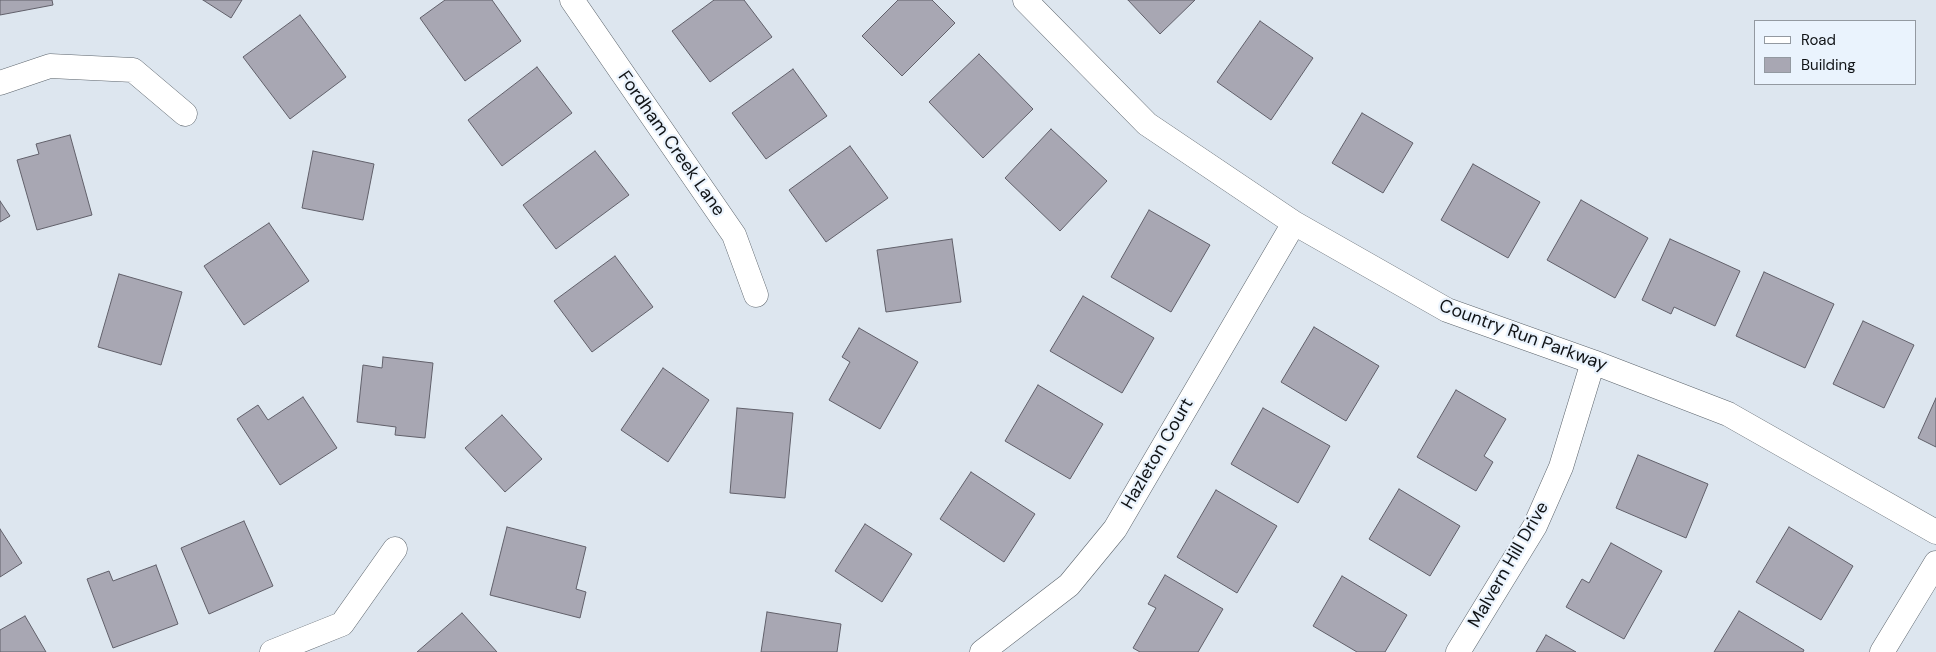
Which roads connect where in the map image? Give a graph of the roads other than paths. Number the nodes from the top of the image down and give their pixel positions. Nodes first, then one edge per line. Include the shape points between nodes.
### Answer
1 (572, 0) edge
2 (1025, 0) edge
3 (0, 83) edge
4 (184, 114) dead end
5 (1294, 223) junction
6 (756, 295) dead end
7 (1593, 362) junction
8 (1936, 532) edge
9 (395, 550) dead end
10 (1936, 563) edge
11 (272, 652) edge
12 (982, 652) edge
13 (1458, 652) edge
14 (1882, 652) edge

1 - 6 street, Fordham Creek Lane via 734,235
2 - 5 street, Country Run Parkway via 1147,124
3 - 4 street via 50,66 132,70
5 - 7 street, Country Run Parkway via 1446,310
5 - 12 street, Hazleton Court via 1115,528 1069,585
7 - 8 street, Country Run Parkway via 1728,414
7 - 13 street, Malvern Hill Drive via 1561,467 1536,526
9 - 11 street via 342,624
10 - 14 street

